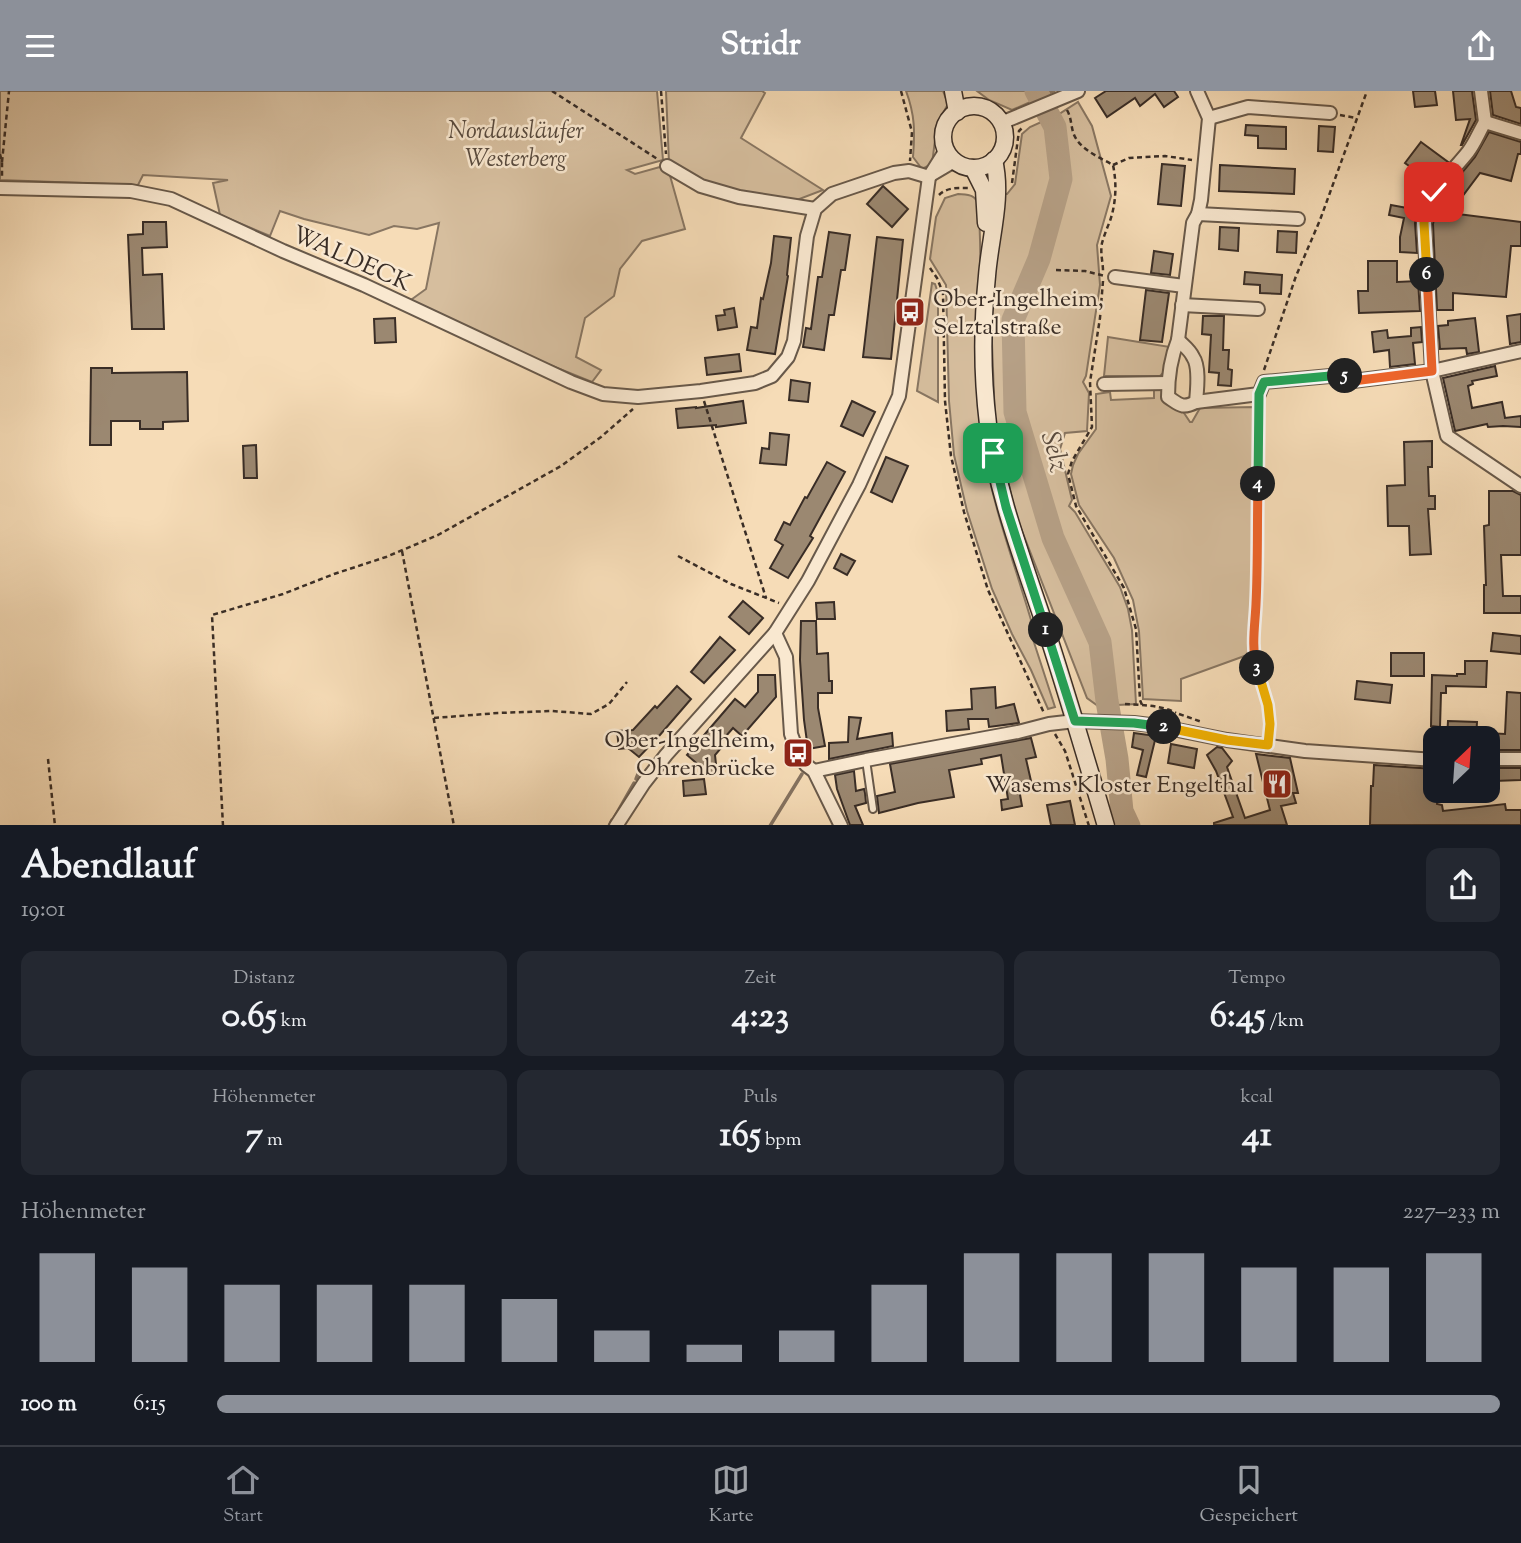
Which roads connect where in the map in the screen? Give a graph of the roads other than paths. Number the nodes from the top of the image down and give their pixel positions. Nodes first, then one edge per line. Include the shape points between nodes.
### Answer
1 (953, 91) edge
2 (965, 91) edge
3 (1078, 91) edge
4 (1197, 91) edge
5 (1481, 91) edge
6 (978, 107) junction
7 (957, 112) junction
8 (1330, 113) road end
9 (1209, 118) junction
10 (1485, 122) junction
11 (1001, 123) junction
12 (1521, 133) edge
13 (950, 155) junction
14 (995, 160) junction
15 (667, 166) road end
16 (972, 168) junction
17 (929, 177) junction
18 (1, 188) edge
19 (815, 209) junction
20 (1198, 214) junction
21 (1298, 219) dead end
22 (987, 274) junction
23 (1109, 276) road end
24 (1184, 286) junction
25 (1182, 305) junction
26 (1258, 309) dead end
27 (1178, 340) junction
28 (1521, 351) edge
29 (1432, 371) junction
30 (1168, 383) junction
31 (1104, 384) dead end
32 (1196, 402) junction
33 (1521, 486) edge
34 (775, 633) junction
35 (1075, 721) junction
36 (1521, 758) edge
37 (1423, 759) edge
38 (1500, 759) edge
39 (866, 760) junction
40 (814, 771) junction
41 (873, 809) dead end
42 (616, 825) edge
43 (841, 825) edge
44 (1106, 825) edge

1 - 7 main road
2 - 6 main road
3 - 11 street via 1025,119
4 - 9 street
5 - 10 street
6 - 7 main road
6 - 11 main road
7 - 13 main road via 943,132
8 - 9 street via 1248,107
9 - 20 street
10 - 12 street
10 - 29 street via 1426,209
11 - 14 main road via 1004,143
13 - 16 main road
13 - 17 street
14 - 16 main road
14 - 22 main road via 998,190
15 - 19 street via 701,185 739,197
16 - 22 main road via 984,190
17 - 19 street via 909,171 878,177 832,194
17 - 34 street via 899,396 859,485
18 - 19 street, WALDECK via 131,191 171,199 571,381 603,394 638,397 755,383 772,376 794,341 807,236
20 - 21 street
20 - 24 street
22 - 35 main road via 984,371 993,453
23 - 24 street
24 - 25 street
25 - 26 street
25 - 27 street
27 - 30 street
27 - 32 street via 1196,362
28 - 29 street
29 - 32 street via 1353,381 1341,375
29 - 33 street via 1447,436
30 - 31 street
30 - 32 street via 1168,397 1180,405
34 - 40 street via 786,657 791,734 798,753
34 - 42 street via 666,755
35 - 37 street via 1158,726 1304,751
35 - 39 street
35 - 44 main road
36 - 38 street
39 - 40 street
39 - 41 lane
40 - 43 street

